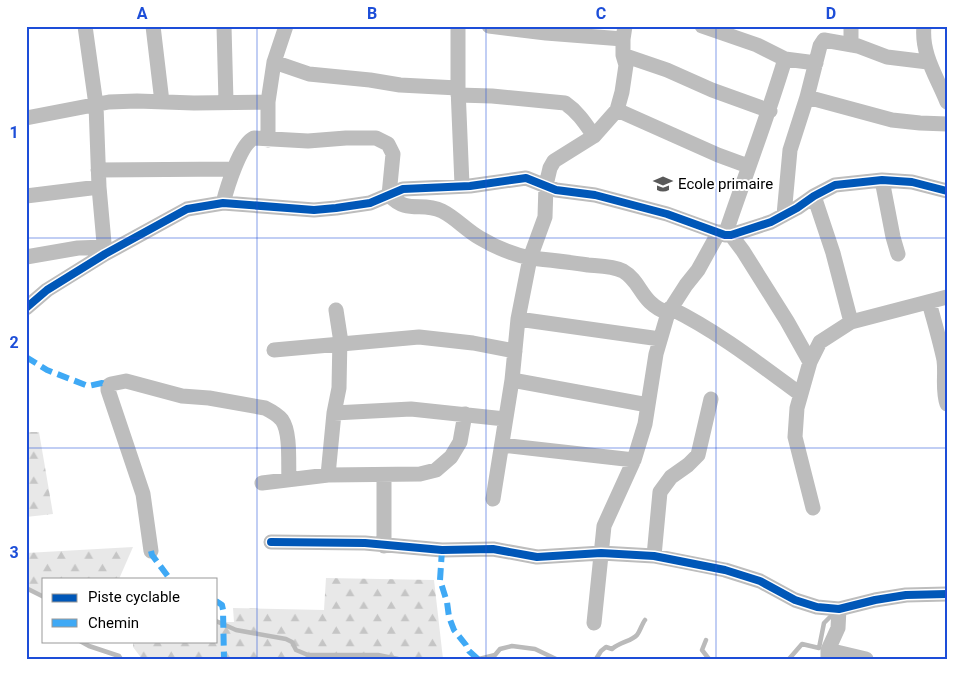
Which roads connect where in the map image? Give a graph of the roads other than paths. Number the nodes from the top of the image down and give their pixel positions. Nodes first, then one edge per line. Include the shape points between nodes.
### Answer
1 (85, 26) edge
2 (153, 26) edge
3 (224, 26) edge
4 (286, 26) edge
5 (458, 26) edge
6 (489, 26) edge
7 (702, 26) edge
8 (851, 26) edge
9 (924, 26) edge
10 (624, 32) edge
11 (851, 45) junction
12 (623, 55) junction
13 (785, 59) junction
14 (274, 62) junction
15 (928, 62) junction
16 (816, 63) junction
17 (458, 91) junction
18 (807, 97) junction
19 (946, 98) edge
20 (162, 102) junction
21 (226, 102) junction
22 (268, 102) junction
23 (96, 105) junction
24 (617, 110) junction
25 (770, 111) junction
26 (26, 118) edge
27 (947, 124) edge
28 (594, 136) junction
29 (268, 140) junction
30 (748, 166) junction
31 (234, 169) junction
32 (98, 170) junction
33 (882, 180) junction
34 (546, 185) junction
35 (462, 186) junction
36 (100, 187) junction
37 (947, 192) edge
38 (389, 195) junction
39 (26, 196) edge
40 (814, 196) junction
41 (222, 203) junction
42 (784, 215) junction
43 (725, 234) junction
44 (105, 250) junction
45 (898, 254) dead end
46 (26, 257) edge
47 (530, 258) junction
48 (947, 297) edge
49 (930, 302) junction
50 (26, 308) edge
51 (336, 310) dead end
52 (669, 311) junction
53 (518, 319) junction
54 (851, 322) junction
55 (660, 339) junction
56 (340, 344) junction
57 (274, 350) dead end
58 (515, 351) junction
59 (810, 362) junction
60 (512, 380) junction
61 (945, 384) edge
62 (800, 394) junction
63 (711, 399) dead end
64 (947, 404) edge
65 (648, 405) junction
66 (334, 413) junction
67 (466, 414) junction
68 (505, 419) junction
69 (502, 445) junction
70 (634, 460) junction
71 (384, 475) junction
72 (328, 476) junction
73 (289, 480) junction
74 (262, 483) dead end
75 (493, 499) dead end
76 (813, 508) dead end
77 (271, 542) dead end
78 (384, 546) junction
79 (151, 551) dead end
80 (601, 553) junction
81 (654, 556) junction
82 (947, 594) edge
83 (839, 608) junction
84 (594, 623) dead end
85 (828, 654) edge
86 (866, 659) edge

1 - 23 street
2 - 20 street
3 - 21 street
4 - 14 street
5 - 17 street
6 - 10 street via 546,33
7 - 13 street via 757,45
8 - 11 street
9 - 15 street
10 - 12 street
11 - 15 street via 887,57
11 - 16 street via 824,40
12 - 24 street via 626,66
12 - 25 street
13 - 16 street
13 - 25 street
14 - 17 street via 309,74
14 - 22 street
15 - 19 street
16 - 18 street
17 - 28 street via 565,103 582,118
17 - 35 street
18 - 27 street via 892,120
18 - 42 street via 790,150
20 - 21 street
20 - 23 street
21 - 22 street
22 - 29 street
23 - 26 street
23 - 32 street
24 - 28 street
24 - 30 street via 718,156
25 - 30 street
28 - 34 street via 554,161
29 - 31 street via 249,140
29 - 38 street via 376,138 388,144 392,154
30 - 43 street
31 - 32 street
31 - 41 street
32 - 36 street
33 - 37 street via 912,182
33 - 40 street via 835,186
33 - 45 street
34 - 35 street via 526,178
34 - 43 street via 556,190 595,195 666,214
34 - 47 street via 545,216
35 - 38 street via 403,189
36 - 39 street
36 - 44 street
38 - 41 street via 370,202 314,210
38 - 47 street via 408,207 441,211 480,238
40 - 42 street
40 - 54 street
41 - 44 street via 187,209
42 - 43 street via 772,222
43 - 52 street
43 - 59 street via 743,251
44 - 46 street via 78,248
44 - 50 street
47 - 52 street via 623,271 657,309
47 - 53 street
48 - 49 street
49 - 54 street
49 - 61 street via 944,360
51 - 56 street
52 - 55 street
52 - 62 street via 700,323
53 - 55 street
53 - 58 street
54 - 59 street via 820,342
55 - 65 street
56 - 57 street
56 - 58 street via 420,337
56 - 66 street via 339,388
58 - 60 street
59 - 62 street
60 - 65 street
60 - 68 street
61 - 64 street
62 - 76 street via 795,437
63 - 81 street via 698,455 671,477 660,492
65 - 70 street
66 - 67 street via 411,409
66 - 72 street
67 - 68 street
67 - 71 street via 460,442 451,457 436,470
68 - 69 street
69 - 70 street
69 - 75 street
70 - 80 street via 604,526
71 - 72 street
71 - 78 street
72 - 73 street
73 - 74 street
73 - 79 street via 286,431 281,419 273,412 209,398 182,396 126,381 110,384 108,390 143,494
77 - 78 street
78 - 80 street via 493,549 537,557
80 - 81 street
80 - 84 street
81 - 83 street via 724,570 760,581 806,604
82 - 83 street via 906,595
83 - 85 street via 838,628
85 - 86 street

